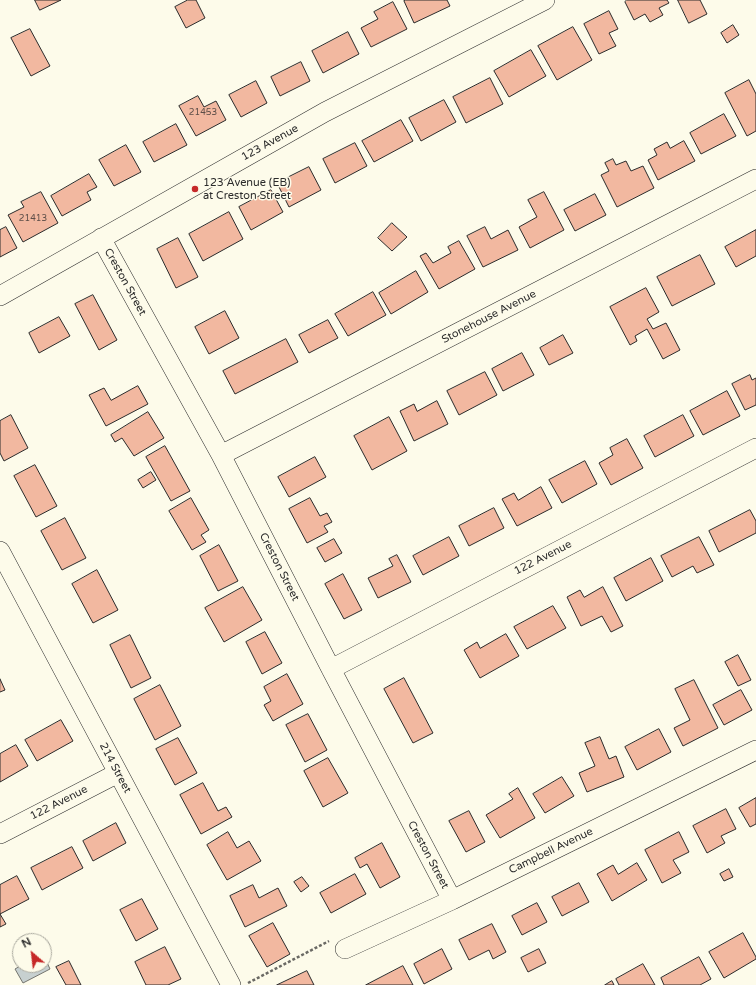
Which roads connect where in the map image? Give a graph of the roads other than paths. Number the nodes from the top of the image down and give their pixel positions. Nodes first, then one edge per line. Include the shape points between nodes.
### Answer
1 (545, 0) edge
2 (756, 179) edge
3 (101, 238) junction
4 (0, 296) edge
5 (756, 448) edge
6 (221, 455) junction
7 (0, 551) edge
8 (331, 669) junction
9 (756, 750) edge
10 (118, 773) junction
11 (0, 834) edge
12 (452, 900) junction
13 (345, 949) road end
14 (231, 985) edge

1 - 3 street, 123 Avenue via 325,112
2 - 6 street, Stonehouse Avenue
3 - 4 street, 123 Avenue
3 - 6 street, Creston Street
5 - 8 street, 122 Avenue
6 - 8 street, Creston Street
7 - 10 street, 214 Street
8 - 12 street, Creston Street
9 - 12 street, Campbell Avenue
10 - 11 street, 122 Avenue
10 - 14 street, 214 Street
12 - 13 street, Campbell Avenue

